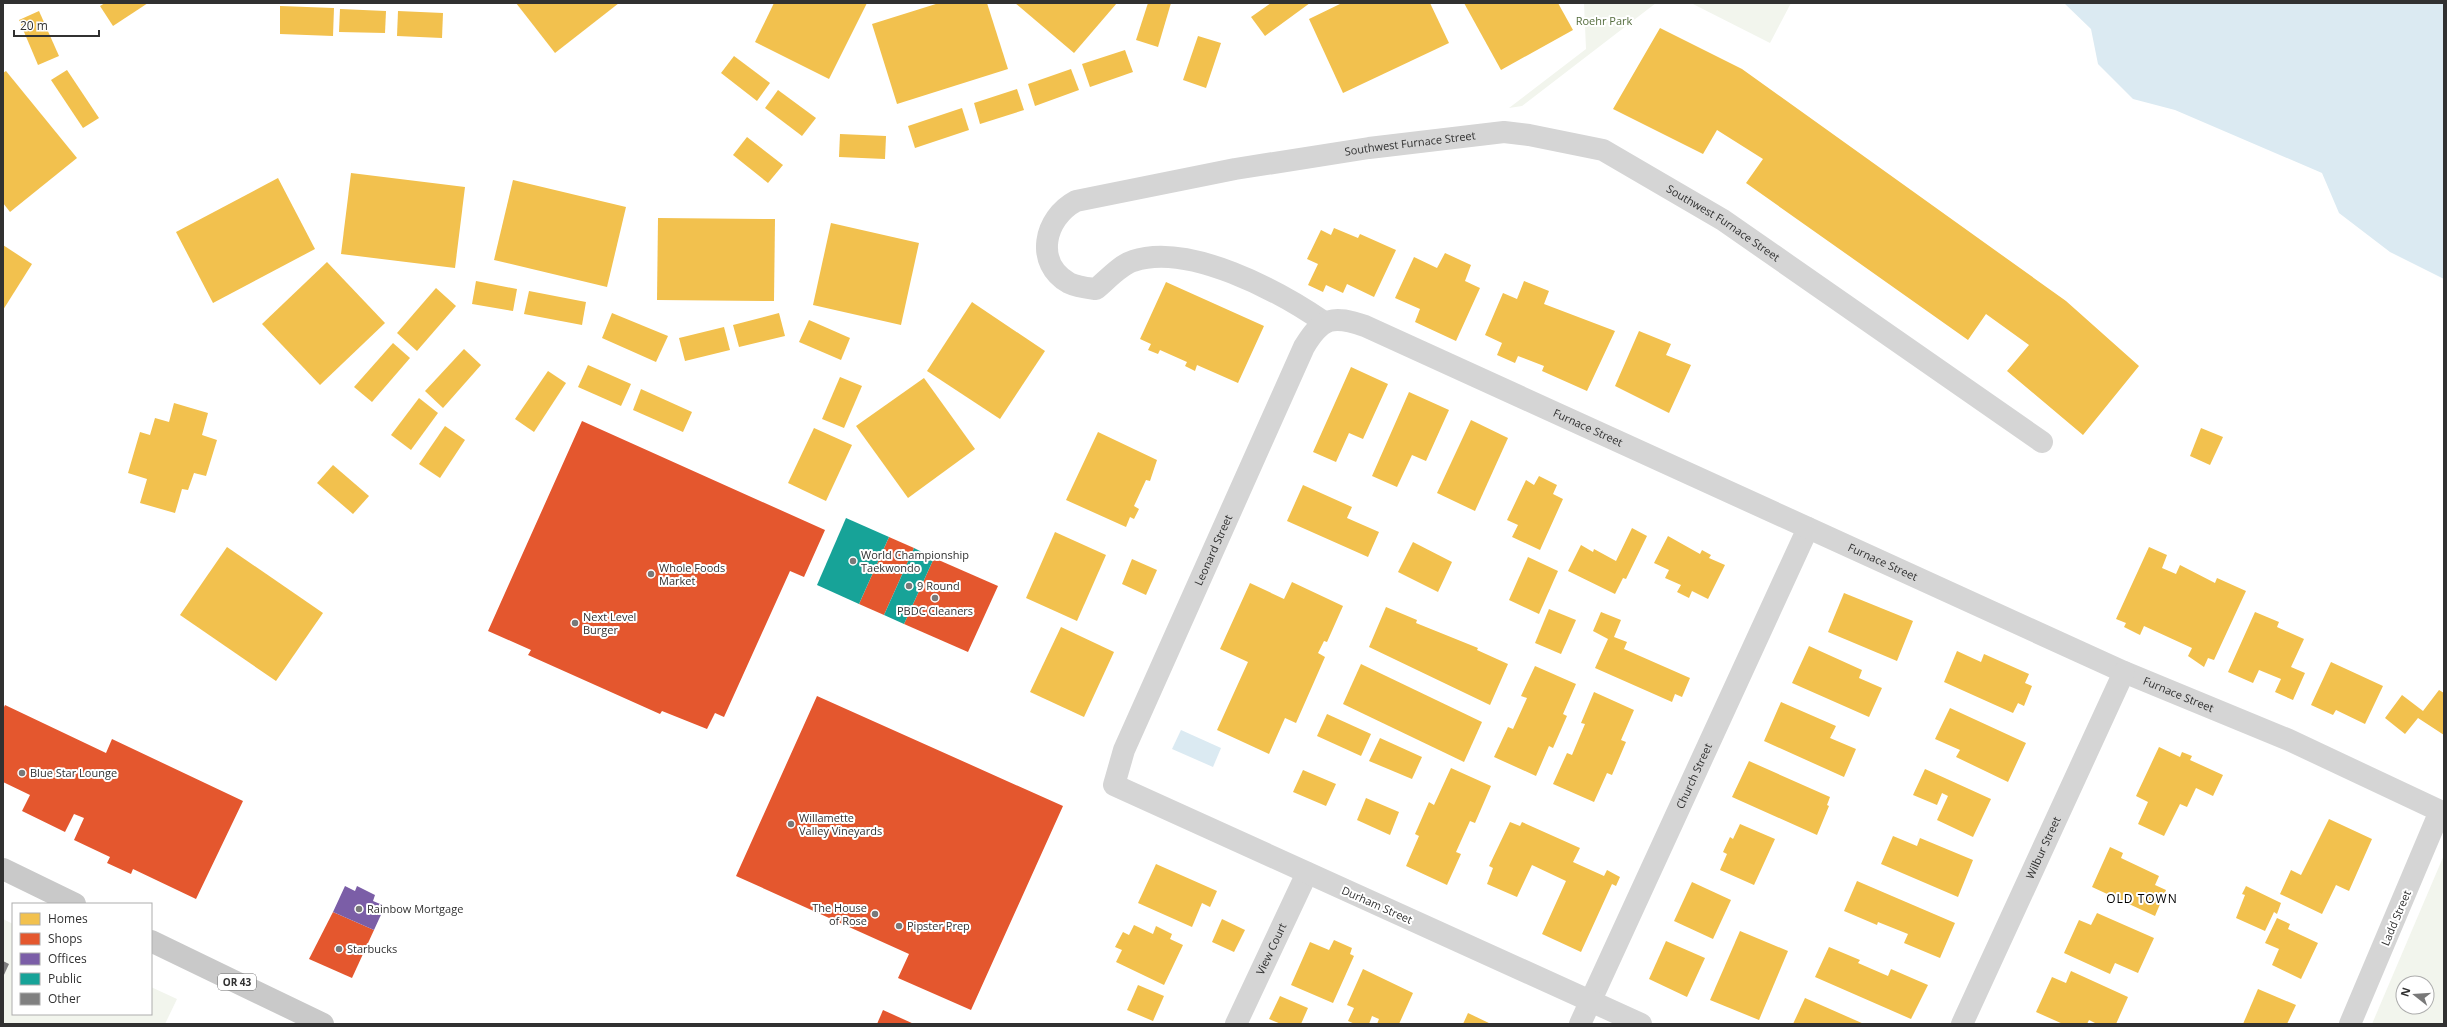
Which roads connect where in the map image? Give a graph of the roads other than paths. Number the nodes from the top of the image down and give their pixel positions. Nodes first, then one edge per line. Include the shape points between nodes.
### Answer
1 (1324, 322) junction
2 (2042, 442) dead end
3 (1808, 528) junction
4 (2124, 672) junction
5 (1114, 785) joint
6 (2440, 811) joint
7 (3, 869) edge
8 (1307, 873) junction
9 (73, 903) edge
10 (152, 940) edge
11 (1591, 1001) junction
12 (323, 1024) edge
13 (1236, 1024) edge
14 (1580, 1024) edge
15 (1641, 1024) edge
16 (1962, 1024) edge
17 (2350, 1024) edge

1 - 2 street, Southwest Furnace Street via 1290,299 1252,282 1174,257 1163,256 1131,262 1096,289 1071,284 1051,267 1046,252 1050,226 1064,207 1076,201 1235,169 1369,148 1504,132 1529,134 1603,150 1723,220
1 - 3 street, Furnace Street via 1344,318 1365,326
1 - 5 street, Leonard Street via 1314,331 1304,347 1124,750
3 - 4 street, Furnace Street
3 - 11 street, Church Street
4 - 6 street, Furnace Street via 2289,740
4 - 16 street, Wilbur Street
5 - 8 street, Durham Street
6 - 17 street, Ladd Street
7 - 9 main road
8 - 11 street, Durham Street
8 - 13 street, View Court
10 - 12 main road, OR 43
11 - 14 street, Church Street
11 - 15 street, Durham Street

